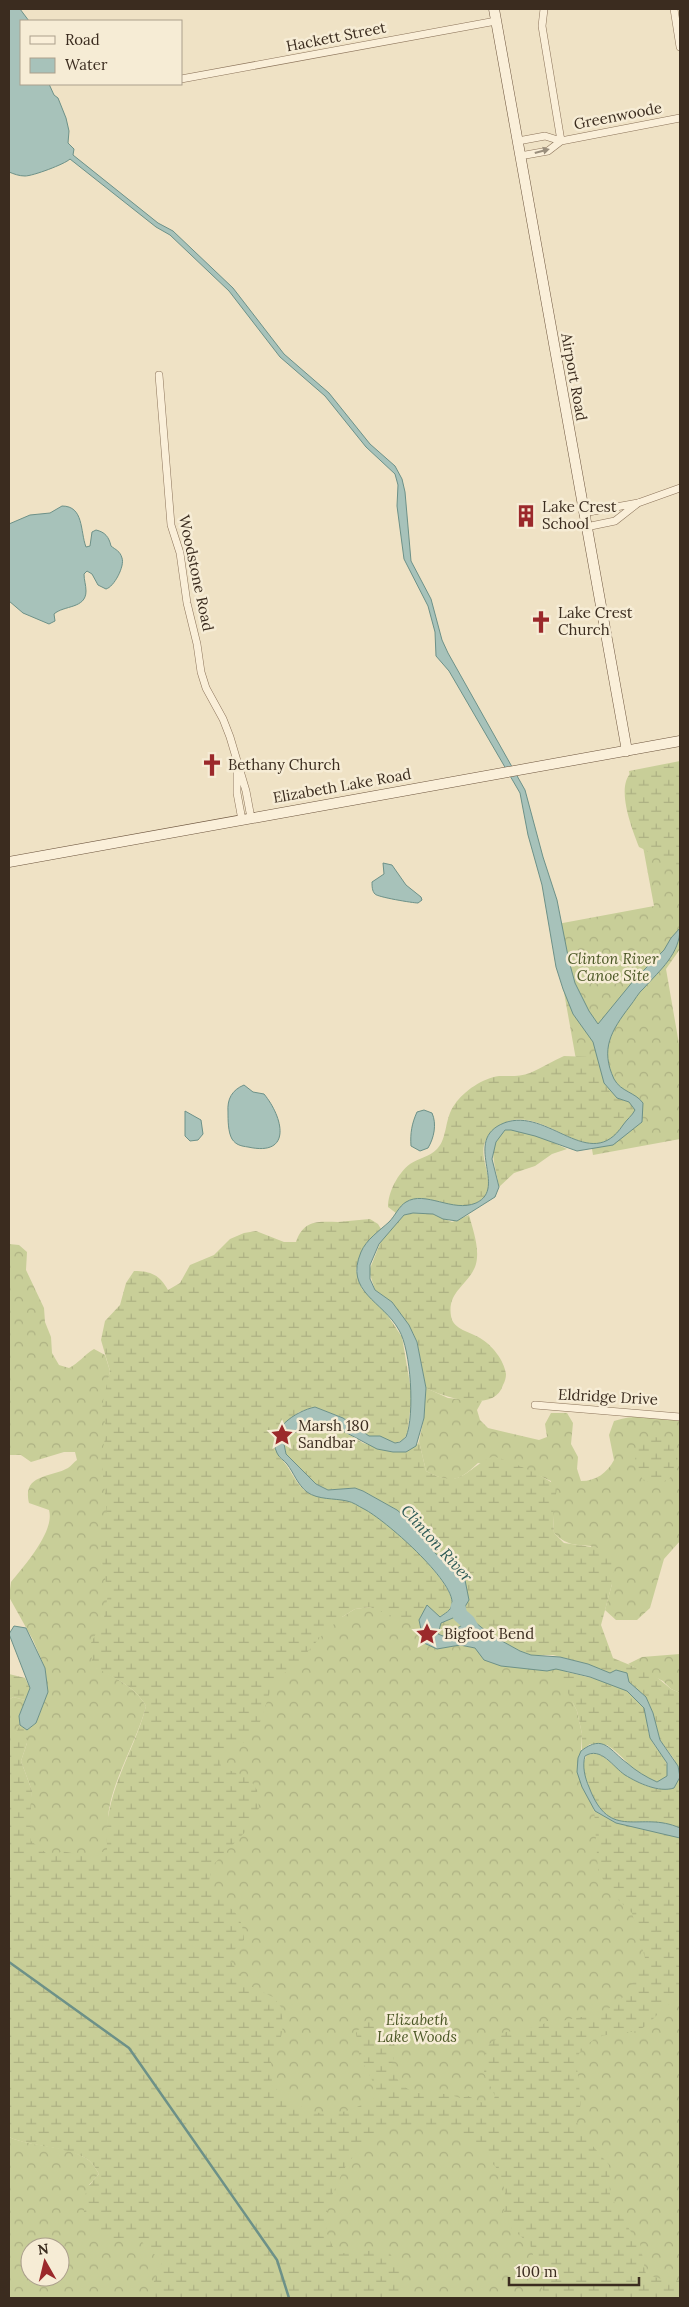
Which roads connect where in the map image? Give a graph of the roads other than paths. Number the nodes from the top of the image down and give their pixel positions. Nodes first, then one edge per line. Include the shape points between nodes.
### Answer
1 (494, 9) edge
2 (544, 9) edge
3 (674, 9) edge
4 (496, 21) junction
5 (680, 47) edge
6 (182, 79) edge
7 (680, 118) edge
8 (518, 141) junction
9 (561, 141) junction
10 (520, 156) junction
11 (159, 375) dead end
12 (680, 488) edge
13 (638, 503) junction
14 (583, 513) junction
15 (586, 527) junction
16 (680, 741) edge
17 (627, 751) junction
18 (246, 819) junction
19 (9, 862) edge
20 (535, 1405) dead end
21 (680, 1417) edge

1 - 4 street, Airport Road
2 - 9 street via 542,26
3 - 5 street
4 - 6 street, Hackett Street
4 - 8 street, Airport Road
7 - 9 street, Greenwoode
8 - 9 street, Greenwoode via 545,136
8 - 10 street, Airport Road
10 -> 9 street, Greenwoode via 548,151
10 - 14 street, Airport Road
11 - 18 street, Woodstone Road via 171,525 180,553 200,672 223,719 246,791
12 - 13 street
13 - 14 street
13 - 15 street via 614,521
14 - 15 street, Airport Road
15 - 17 street, Airport Road
16 - 17 street, Elizabeth Lake Road
17 - 18 street, Elizabeth Lake Road
18 - 19 street, Elizabeth Lake Road
20 - 21 street, Eldridge Drive

